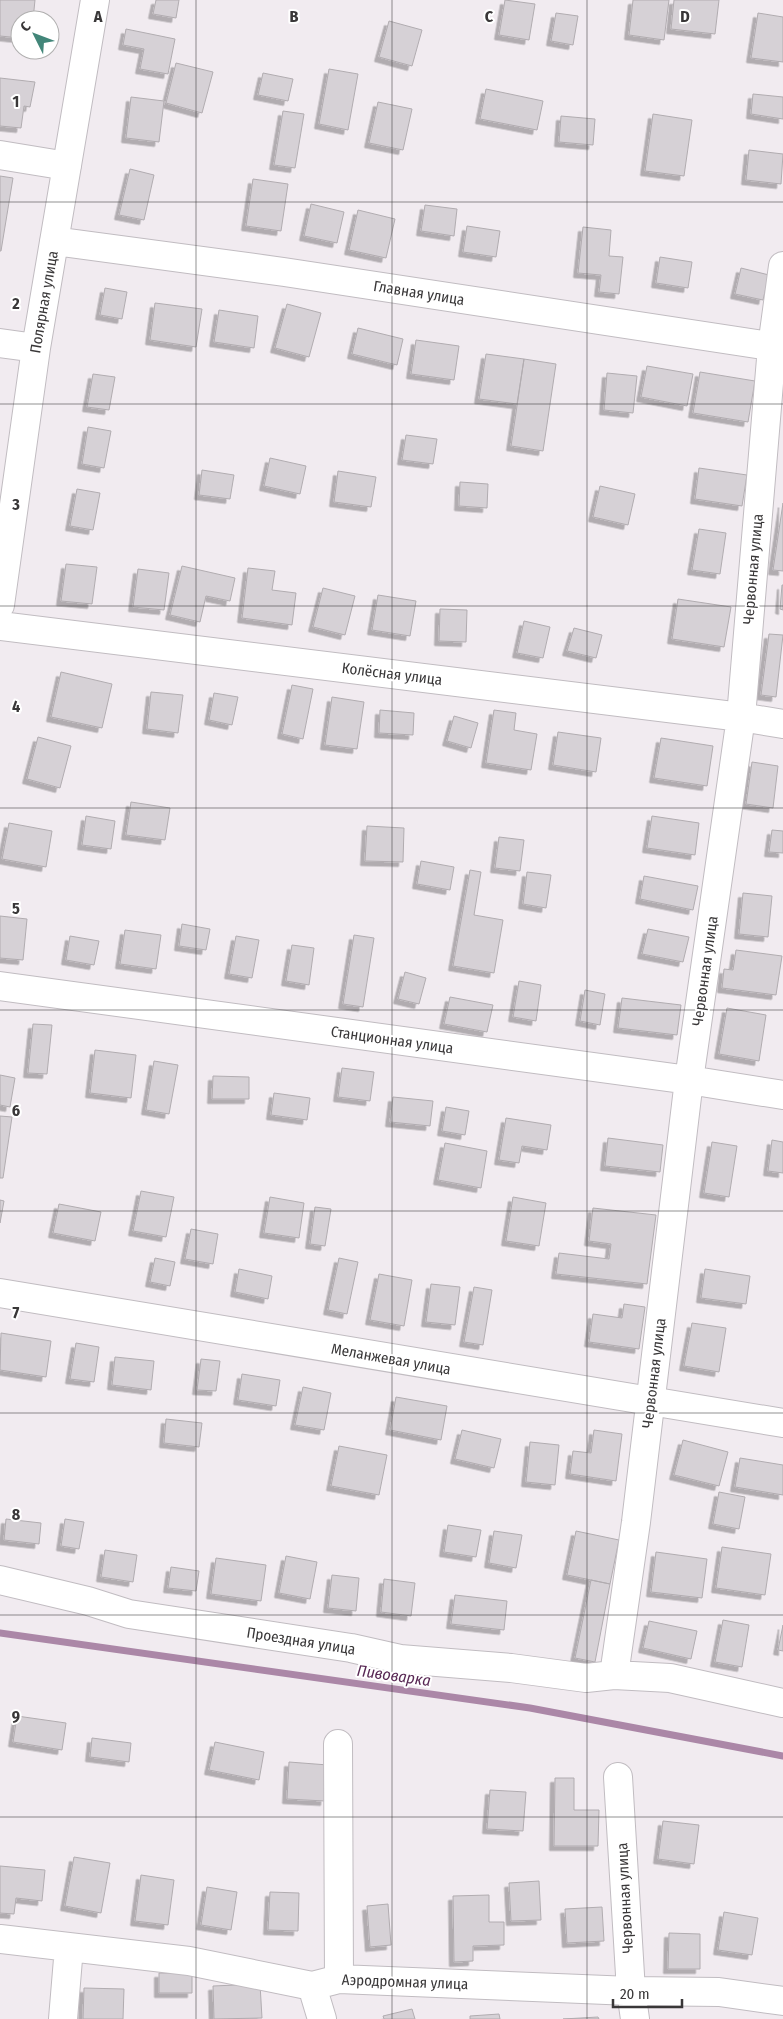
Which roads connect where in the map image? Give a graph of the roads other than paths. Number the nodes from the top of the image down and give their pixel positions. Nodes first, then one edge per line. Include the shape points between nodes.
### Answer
1 (95, 0) edge
2 (0, 155) edge
3 (67, 166) junction
4 (54, 241) junction
5 (783, 266) edge
6 (0, 342) edge
7 (36, 348) junction
8 (778, 348) edge
9 (0, 605) edge
10 (0, 626) edge
11 (741, 717) junction
12 (783, 724) edge
13 (0, 986) edge
14 (689, 1080) junction
15 (783, 1096) edge
16 (0, 1292) edge
17 (650, 1402) junction
18 (783, 1423) edge
19 (0, 1580) edge
20 (614, 1674) junction
21 (783, 1703) edge
22 (338, 1744) dead end
23 (618, 1777) dead end
24 (0, 1939) edge
25 (69, 1947) junction
26 (339, 1979) junction
27 (312, 1986) junction
28 (631, 1991) junction
29 (783, 2001) edge
30 (63, 2019) edge
31 (322, 2019) edge
32 (635, 2019) edge

1 - 3 street, Полярная улица
2 - 3 street
3 - 4 street, Полярная улица
4 - 7 street, Полярная улица
4 - 8 street, Главная улица via 284,272
5 - 8 street, Червонная улица
6 - 7 street
7 - 9 street, Полярная улица
8 - 11 street, Червонная улица
10 - 11 street, Колёсная улица
11 - 12 street, Колёсная улица
11 - 14 street, Червонная улица
13 - 14 street, Станционная улица
14 - 15 street, Станционная улица
14 - 17 street, Червонная улица
16 - 17 street, Меланжевая улица
17 - 18 street, Меланжевая улица
17 - 20 street, Червонная улица
19 - 20 street, Проездная улица via 129,1614 351,1648 400,1659 586,1678
20 - 21 street, Проездная улица via 670,1678
22 - 26 street
23 - 28 street, Червонная улица
24 - 25 street, Аэродромная улица
25 - 27 street, Аэродромная улица via 189,1960
25 - 30 street
26 - 27 street, Аэродромная улица
26 - 28 street, Аэродромная улица
27 - 31 street
28 - 29 street, Аэродромная улица via 720,1992
28 - 32 street, Червонная улица

